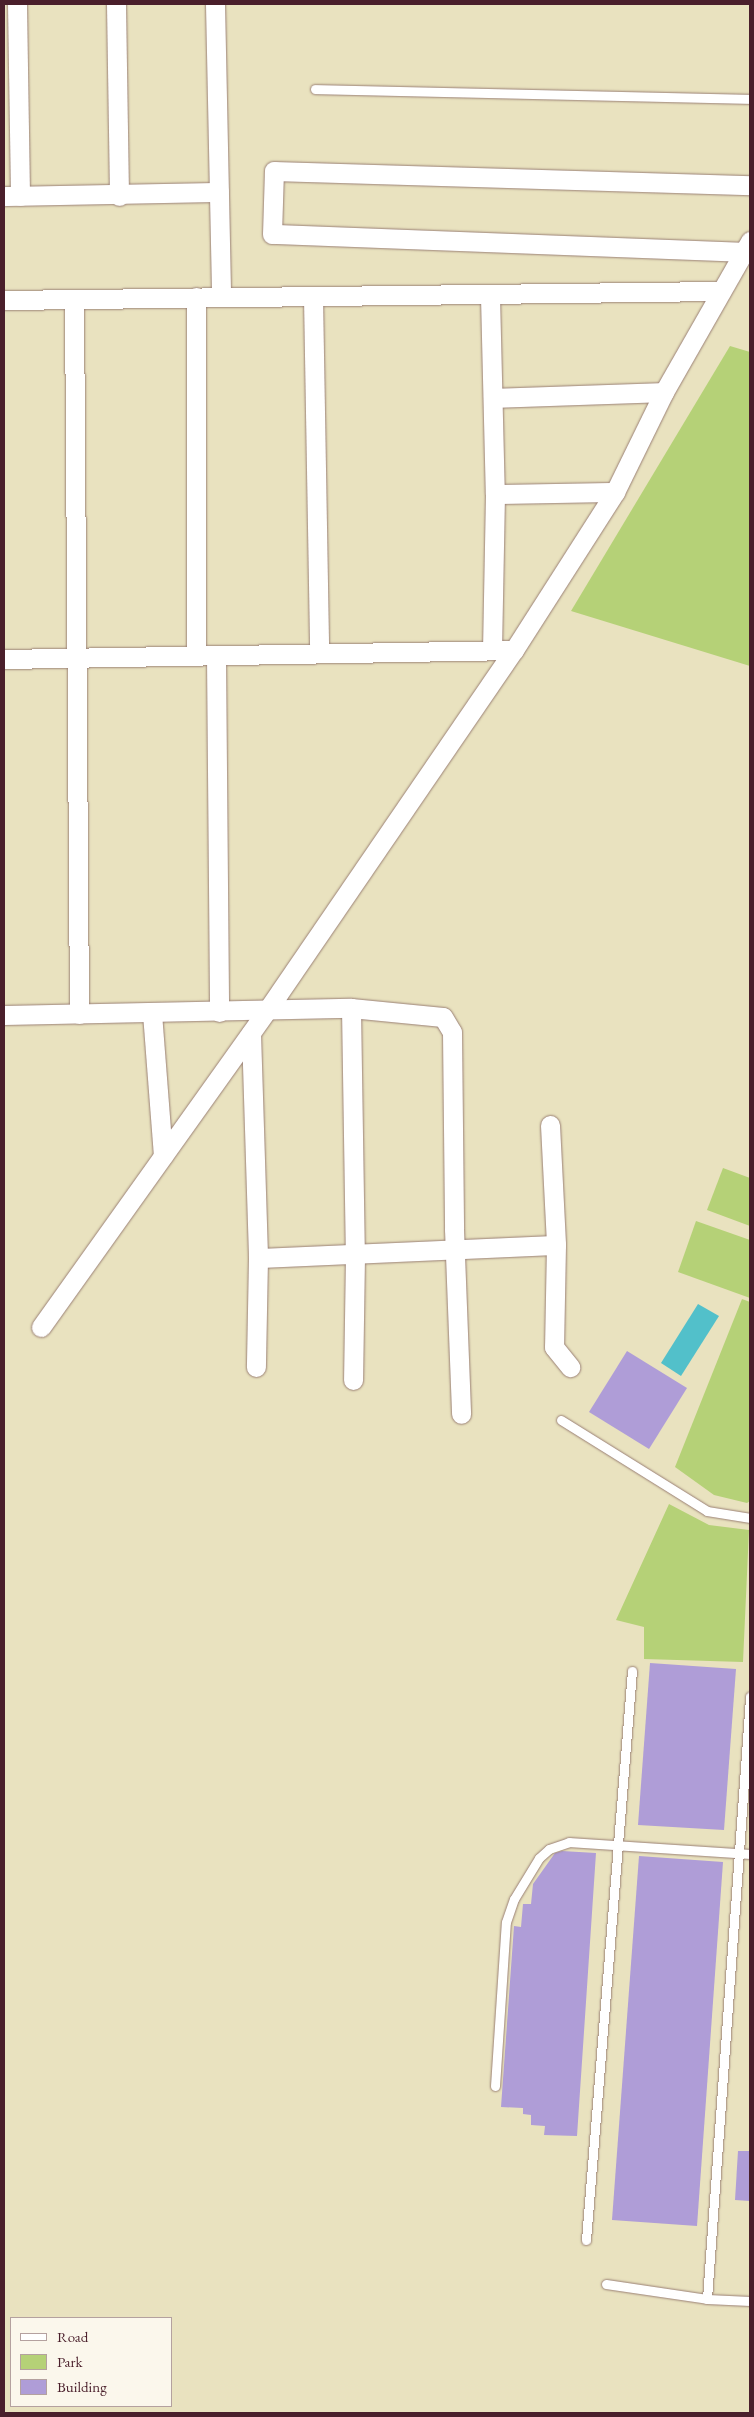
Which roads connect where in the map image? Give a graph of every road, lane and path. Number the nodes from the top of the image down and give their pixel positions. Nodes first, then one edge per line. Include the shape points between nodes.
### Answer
1 (17, 4) edge
2 (116, 4) edge
3 (215, 4) edge
4 (315, 89) dead end
5 (750, 100) edge
6 (750, 185) edge
7 (219, 192) junction
8 (12, 196) edge
9 (118, 196) junction
10 (747, 246) edge
11 (721, 291) junction
12 (221, 296) junction
13 (490, 296) junction
14 (196, 297) junction
15 (313, 297) junction
16 (4, 300) edge
17 (74, 300) junction
18 (664, 392) junction
19 (492, 398) junction
20 (615, 492) junction
21 (495, 494) junction
22 (492, 650) junction
23 (514, 650) junction
24 (319, 652) junction
25 (196, 656) junction
26 (216, 656) junction
27 (75, 659) junction
28 (4, 660) edge
29 (351, 1008) junction
30 (268, 1009) junction
31 (218, 1012) junction
32 (152, 1013) junction
33 (79, 1014) junction
34 (4, 1015) edge
35 (250, 1033) junction
36 (550, 1125) dead end
37 (163, 1156) junction
38 (556, 1245) junction
39 (454, 1250) junction
40 (355, 1256) junction
41 (258, 1258) junction
42 (41, 1327) dead end
43 (256, 1367) dead end
44 (570, 1367) dead end
45 (353, 1380) dead end
46 (461, 1414) dead end
47 (561, 1420) dead end
48 (750, 1518) edge
49 (632, 1671) dead end
50 (750, 1697) edge
51 (618, 1846) junction
52 (739, 1852) junction
53 (750, 1854) edge
54 (495, 2086) dead end
55 (586, 2240) dead end
56 (606, 2284) dead end
57 (707, 2299) junction
58 (750, 2301) edge

1 - 8 street
2 - 9 street
3 - 7 street
4 - 5 lane
6 - 10 street via 274,171 272,234
7 - 9 street
7 - 12 street
8 - 9 street
10 - 11 street
11 - 13 street
11 - 18 street
12 - 14 street
12 - 15 street
13 - 15 street
13 - 19 street
14 - 17 street
14 - 25 street
15 - 24 street
16 - 17 street
17 - 27 street
18 - 19 street
18 - 20 street
19 - 21 street
20 - 21 street
20 - 23 street
21 - 22 street
22 - 23 street
22 - 24 street
23 - 30 street
24 - 26 street
25 - 26 street
25 - 27 street
26 - 31 street
27 - 28 street
27 - 33 street
29 - 30 street
29 - 39 street via 444,1017 450,1026
29 - 40 street
30 - 31 street
30 - 35 street
31 - 32 street
32 - 33 street
32 - 37 street
33 - 34 street
35 - 37 street
35 - 41 street
36 - 38 street
37 - 42 street
38 - 39 street
38 - 44 street via 554,1346
39 - 40 street
39 - 46 street
40 - 41 street
40 - 45 street
41 - 43 street
47 - 48 lane via 707,1511
49 - 51 lane
50 - 52 lane
51 - 52 lane
51 - 54 lane via 569,1842 550,1850 539,1858 514,1899 506,1922
51 - 55 lane
52 - 53 lane
52 - 57 lane
56 - 57 lane
57 - 58 lane

